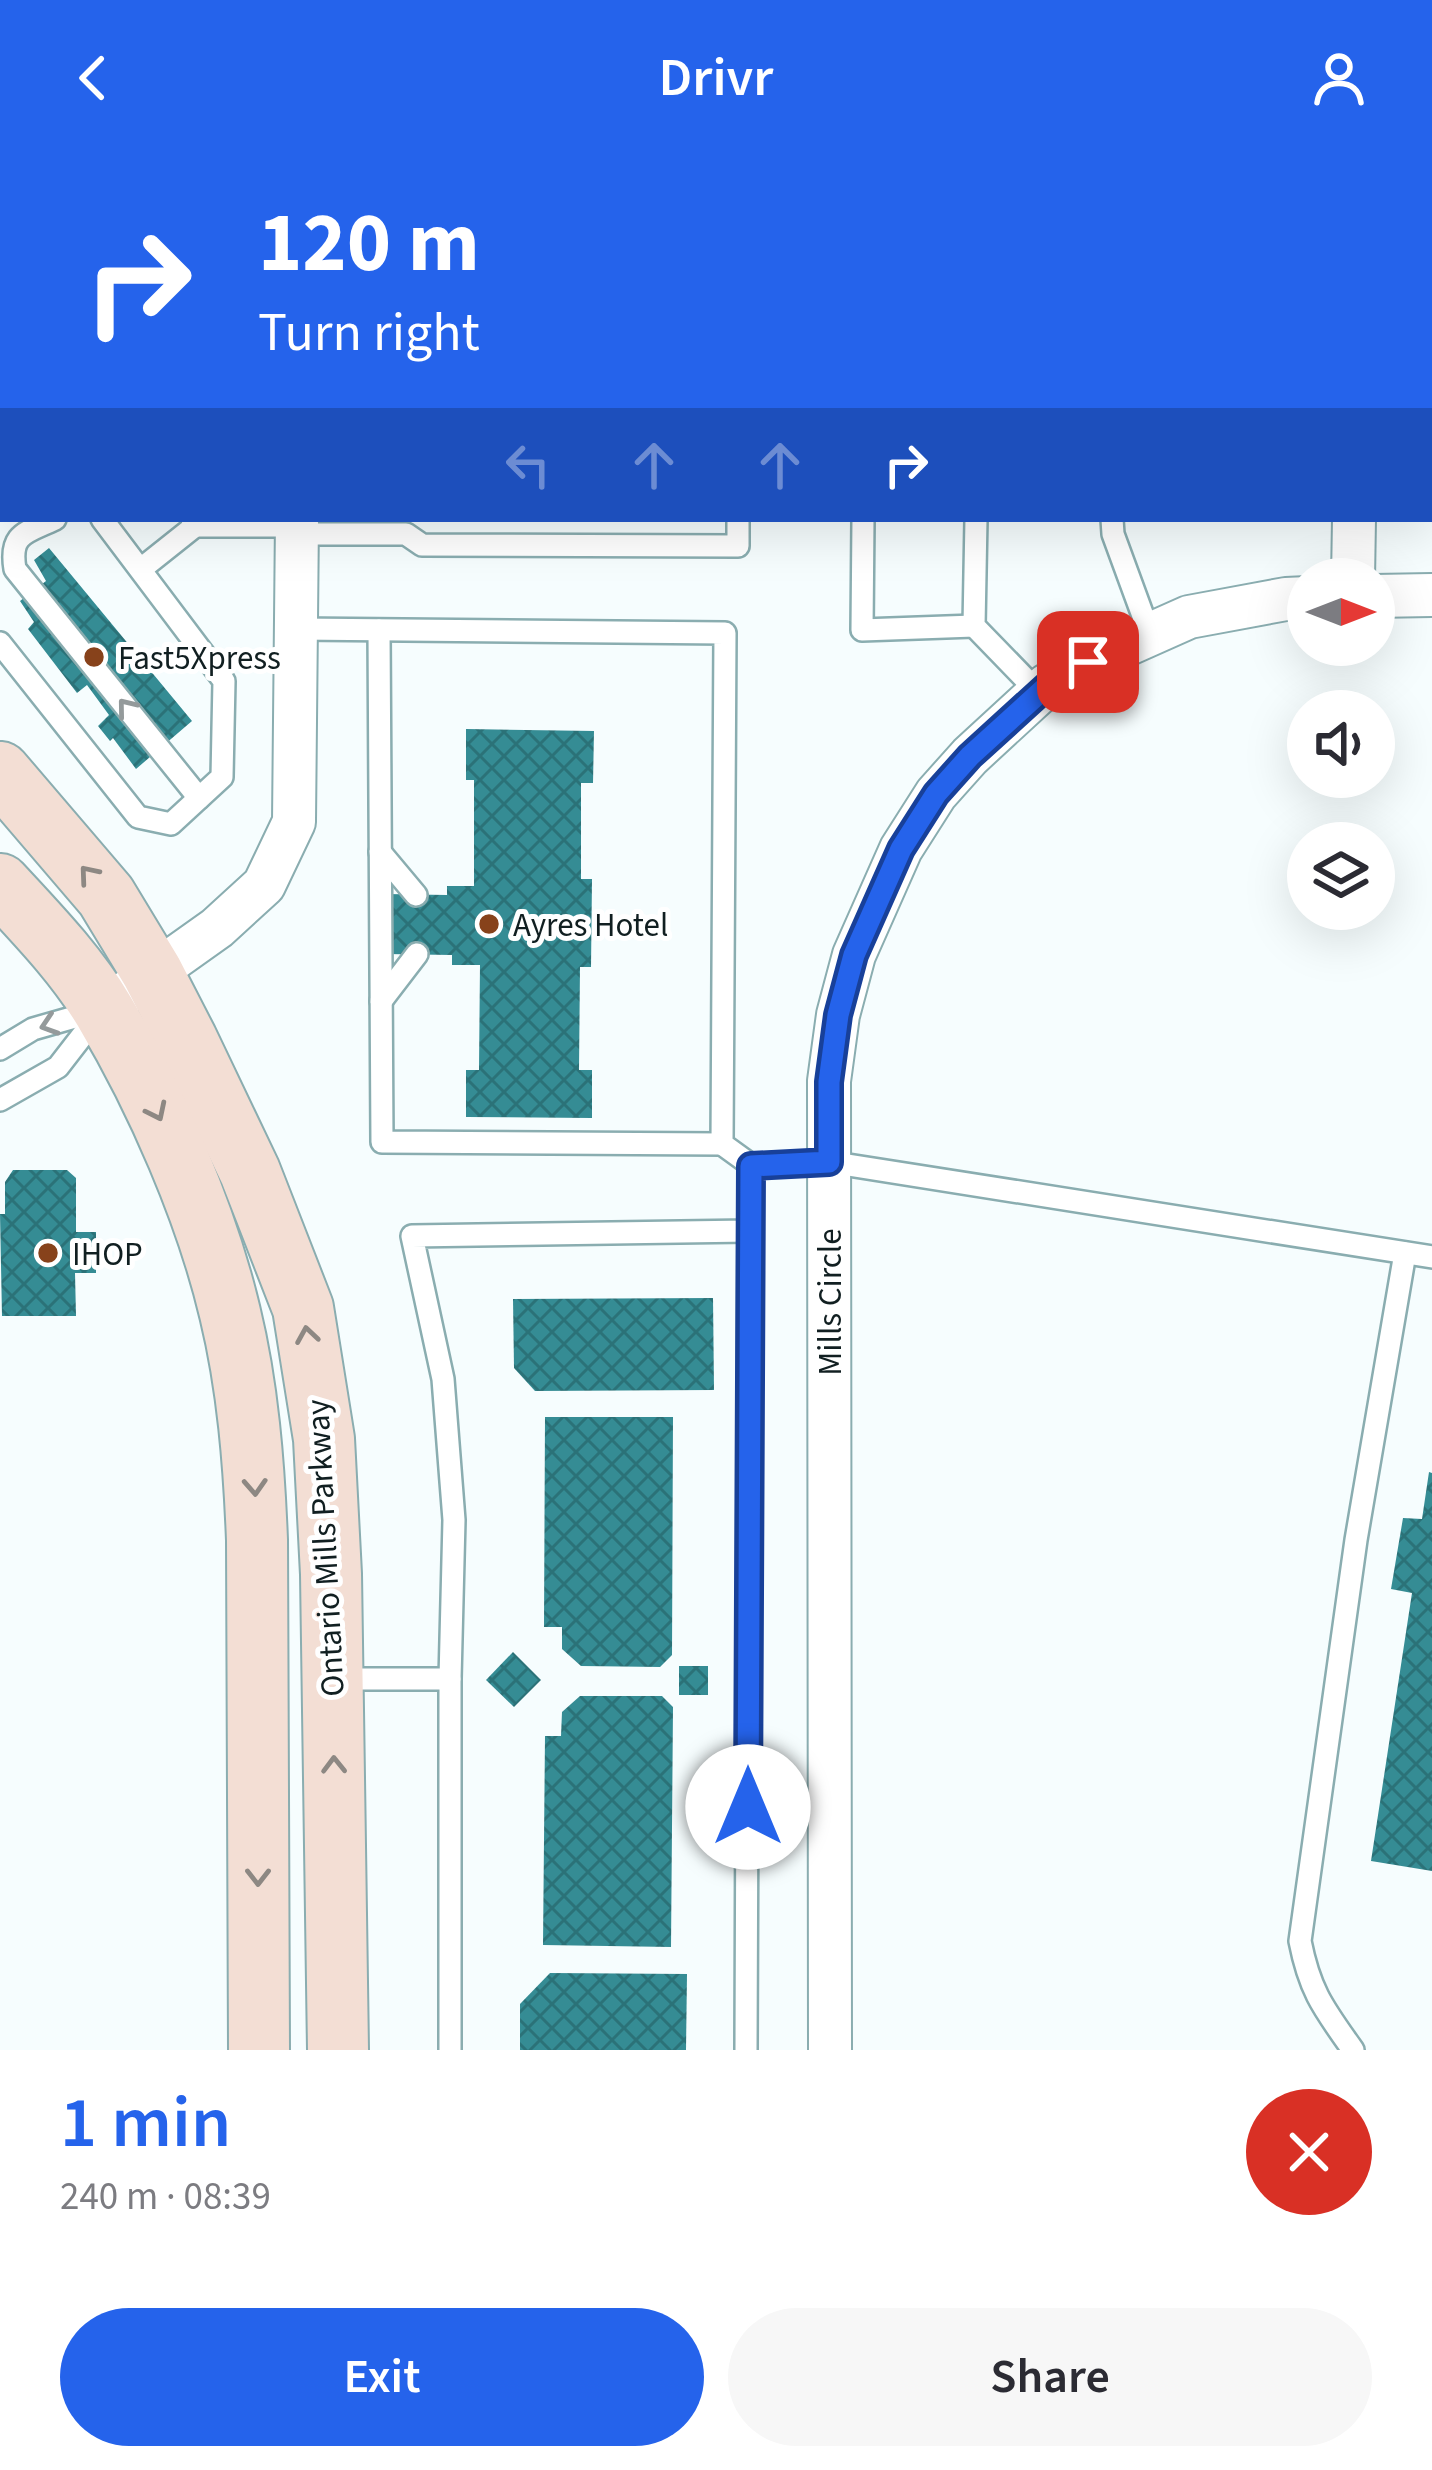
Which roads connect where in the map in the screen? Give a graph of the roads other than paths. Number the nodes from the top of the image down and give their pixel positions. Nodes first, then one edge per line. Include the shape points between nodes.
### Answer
1 (49, 522) edge
2 (104, 522) edge
3 (193, 522) edge
4 (738, 522) edge
5 (863, 522) edge
6 (976, 522) edge
7 (1112, 522) edge
8 (1354, 522) edge
9 (297, 526) edge
10 (406, 526) edge
11 (1353, 558) edge
12 (141, 569) junction
13 (1432, 595) edge
14 (1395, 596) edge
15 (1287, 598) edge
16 (974, 626) junction
17 (297, 629) junction
18 (379, 630) junction
19 (1150, 635) junction
20 (0, 643) edge
21 (1040, 693) junction
22 (0, 772) edge
23 (199, 798) junction
24 (380, 852) junction
25 (0, 884) edge
26 (416, 895) dead end
27 (417, 954) dead end
28 (152, 972) junction
29 (381, 1000) junction
30 (103, 1009) junction
31 (0, 1049) edge
32 (0, 1100) edge
33 (722, 1144) junction
34 (829, 1162) junction
35 (751, 1166) junction
36 (749, 1232) junction
37 (1405, 1253) junction
38 (1432, 1257) edge
39 (230, 1313) junction
40 (333, 1678) junction
41 (451, 1678) junction
42 (259, 2050) edge
43 (338, 2050) edge
44 (450, 2050) edge
45 (746, 2050) edge
46 (830, 2050) edge
47 (1353, 2050) edge

23 -> 1 lane via 15,569 18,538
2 - 12 lane
3 - 9 lane
3 - 12 lane
4 - 10 lane via 738,546 422,545
5 - 16 lane via 862,630
6 - 16 lane
7 - 19 lane
8 - 11 street
9 - 10 lane
9 - 17 street
12 - 23 lane via 224,681 222,777
13 - 14 street
15 - 19 street, Mills Circle via 1190,617
16 - 21 lane
17 - 18 lane
17 - 28 street via 294,822 264,885
18 - 24 lane
18 - 33 lane via 725,633
19 - 21 street, Mills Circle
20 - 23 lane via 138,817 171,824
21 - 34 street, Mills Circle via 936,794 893,865 838,1015
28 -> 22 main road, Ontario Mills Parkway via 106,896
24 - 26 lane
24 - 29 lane
25 - 30 main road, Ontario Mills Parkway
27 - 29 lane
28 - 30 street
40 -> 28 main road, Ontario Mills Parkway via 324,1439 303,1308 250,1172
29 - 33 lane via 382,1142
30 -> 31 lane via 33,1029
30 - 32 lane via 58,1067
30 -> 39 main road, Ontario Mills Parkway via 174,1148
33 - 35 lane
34 - 35 lane
34 - 37 lane
34 - 46 street, Mills Circle
35 - 36 lane
36 - 41 lane via 412,1236 442,1379 454,1520
36 - 45 lane
37 - 38 lane
37 - 47 lane via 1300,1942 1307,1978
39 - 40 main road via 282,1390 294,1436 298,1623 312,1658
39 -> 42 main road, Ontario Mills Parkway via 257,1540
40 - 41 lane
43 -> 40 main road, Ontario Mills Parkway
41 - 44 lane

